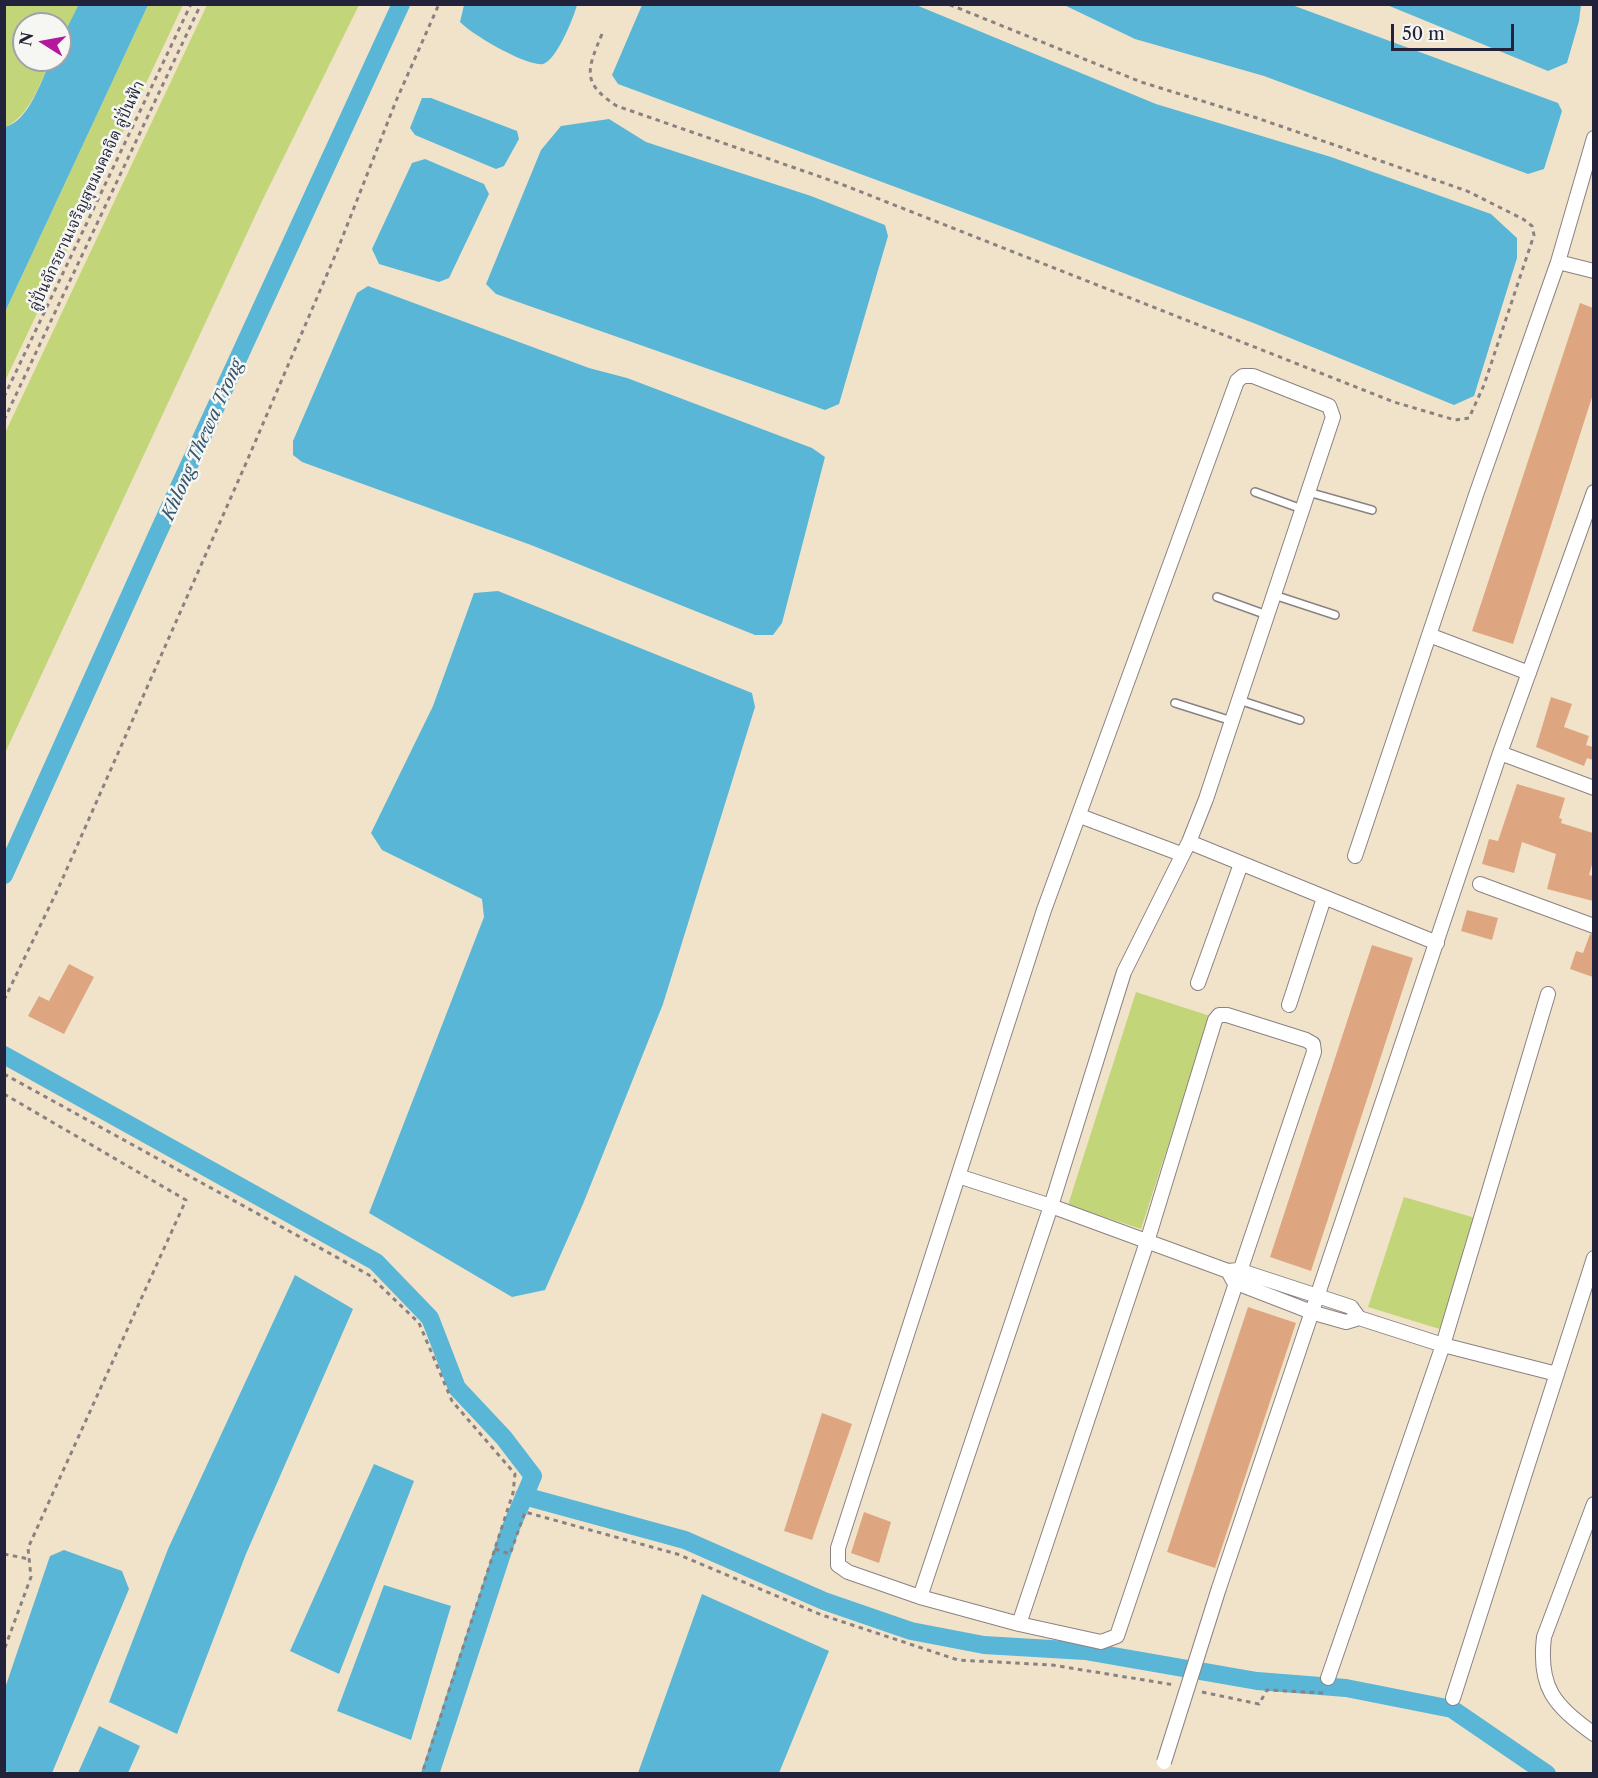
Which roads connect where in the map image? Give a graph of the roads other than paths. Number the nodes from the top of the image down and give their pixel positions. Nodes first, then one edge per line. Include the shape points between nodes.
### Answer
1 (1593, 138) edge
2 (1558, 262) junction
3 (1593, 271) edge
4 (1255, 492) dead end
5 (1308, 492) junction
6 (1593, 492) edge
7 (1302, 509) junction
8 (1372, 510) dead end
9 (1274, 595) junction
10 (1217, 597) dead end
11 (1267, 615) junction
12 (1335, 615) dead end
13 (1429, 634) junction
14 (1528, 673) junction
15 (1239, 700) junction
16 (1175, 703) dead end
17 (1300, 720) dead end
18 (1232, 722) junction
19 (1500, 753) junction
20 (1593, 788) edge
21 (1080, 816) junction
22 (1185, 848) junction
23 (1355, 856) dead end
24 (1241, 864) junction
25 (1480, 884) dead end
26 (1324, 898) junction
27 (1593, 926) edge
28 (1437, 943) junction
29 (1198, 983) dead end
30 (1548, 994) dead end
31 (1289, 1005) dead end
32 (958, 1176) junction
33 (1051, 1206) junction
34 (1147, 1242) junction
35 (1593, 1258) edge
36 (1233, 1274) junction
37 (1319, 1296) junction
38 (1314, 1313) junction
39 (1359, 1318) junction
40 (1443, 1345) junction
41 (1557, 1374) junction
42 (1593, 1504) edge
43 (920, 1597) junction
44 (1019, 1624) junction
45 (1328, 1678) dead end
46 (1453, 1698) dead end
47 (1593, 1734) edge
48 (1161, 1768) edge

1 - 2 street
2 - 3 street
2 - 13 street
4 - 7 lane
5 - 7 street
5 - 8 lane
5 - 21 street via 1332,411 1329,406 1253,376 1243,376 1237,381
6 - 14 street
7 - 9 street
9 - 11 street
9 - 12 lane
10 - 11 lane
11 - 15 street
13 - 14 street
13 - 23 street
14 - 19 street
15 - 17 lane
15 - 18 street
16 - 18 lane
18 - 22 street
19 - 20 street
19 - 28 street
21 - 22 street
21 - 32 street via 1044,910
22 - 24 street
22 - 33 street via 1124,972
24 - 26 street
24 - 29 street
25 - 27 street
26 - 28 street
26 - 31 street
28 - 37 street
30 - 40 street
32 - 33 street
32 - 43 street via 838,1548 838,1565 848,1572
33 - 34 street
33 - 43 street
34 - 36 street
34 - 36 street via 1215,1020 1219,1015 1227,1015 1306,1041 1313,1044 1314,1052
34 - 44 street
35 - 41 street
36 - 37 street
36 - 38 street
36 - 44 street via 1117,1636 1101,1642
37 - 38 street
37 - 39 street via 1351,1307
38 - 39 street via 1346,1322
38 - 48 street, bridge
39 - 40 street
40 - 41 street
40 - 45 street
41 - 46 street
42 - 47 street via 1544,1637 1541,1660 1546,1684 1556,1704
43 - 44 street

